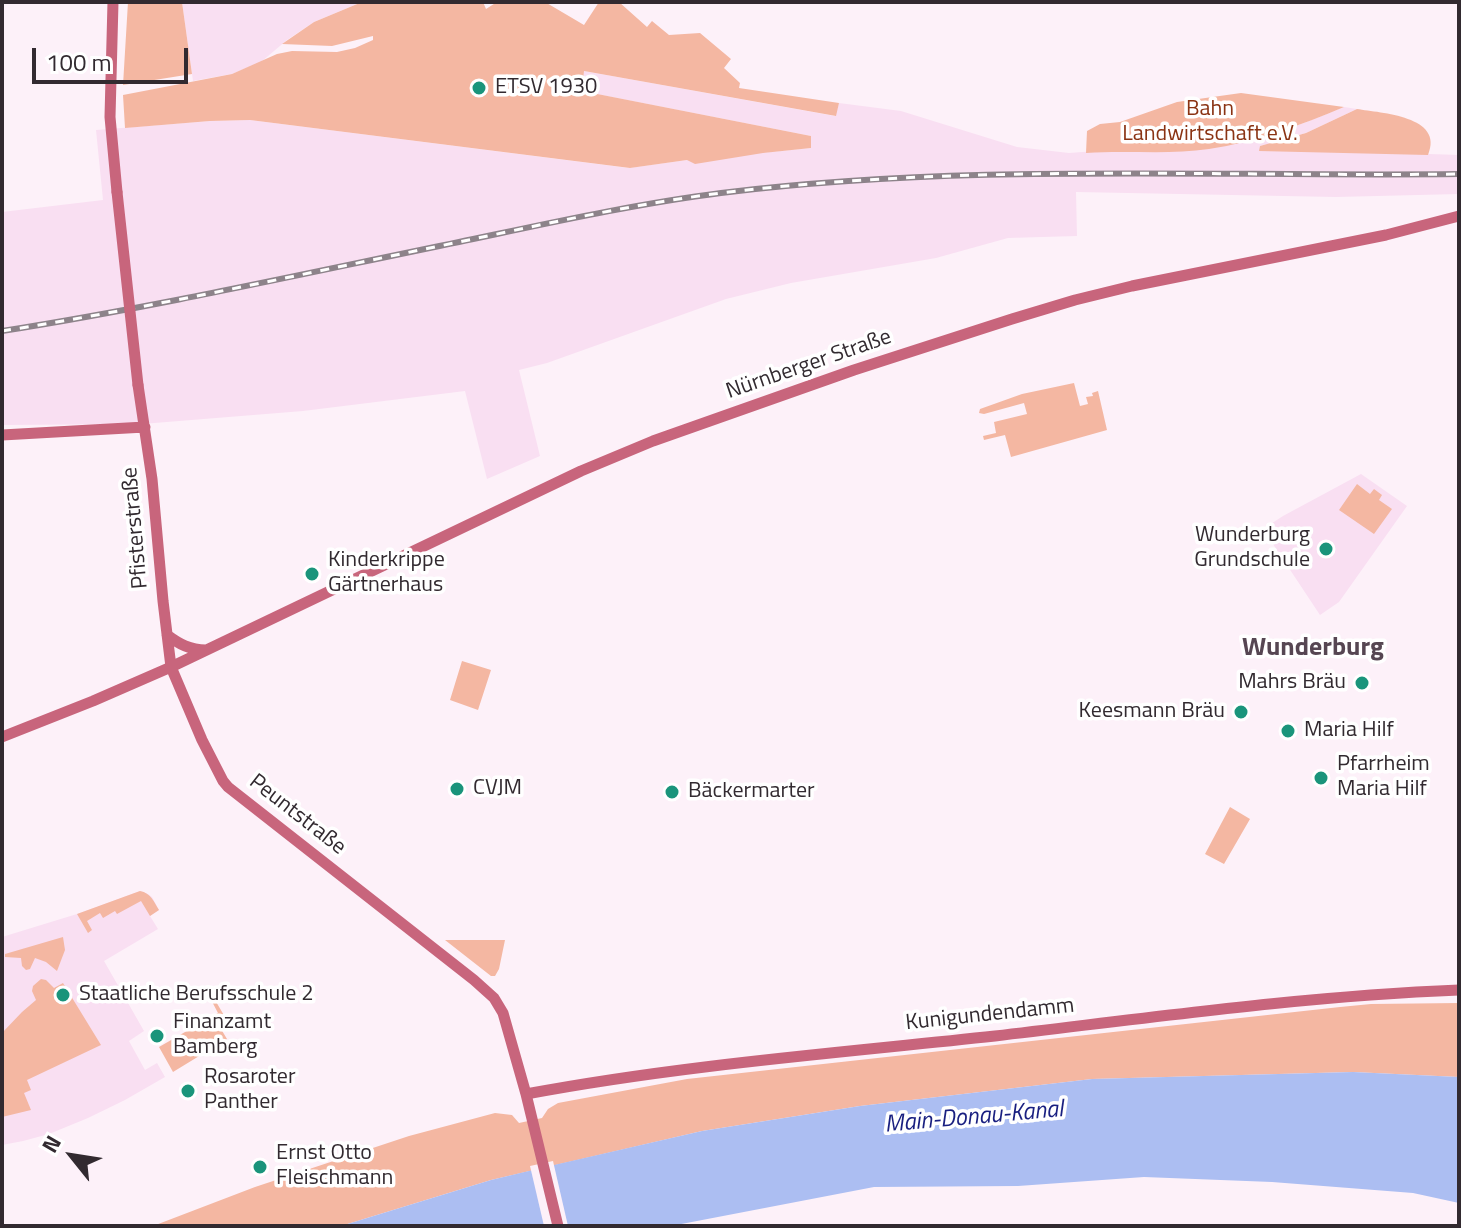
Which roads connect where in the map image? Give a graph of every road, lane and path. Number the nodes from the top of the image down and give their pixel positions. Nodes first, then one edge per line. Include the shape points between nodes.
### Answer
1 (113, 2) edge
2 (1459, 216) edge
3 (145, 427) junction
4 (2, 435) edge
5 (167, 635) junction
6 (207, 650) junction
7 (171, 667) junction
8 (2, 737) edge
9 (1459, 990) edge
10 (526, 1094) junction
11 (558, 1226) edge

1 - 3 street, Pfisterstraße, bridge via 110,92 115,173
2 - 6 street, Nürnberger Straße via 1091,296 854,370 609,458
3 - 4 street
3 - 5 street, Pfisterstraße
5 - 6 street via 179,644
5 - 7 street, Pfisterstraße
6 - 7 street, Nürnberger Straße
7 - 8 street, Nürnberger Straße
7 - 10 street, Peuntstraße via 228,787 497,1001
9 - 10 street, Kunigundendamm via 1174,1014 750,1061
10 - 11 street, Peuntstraße

